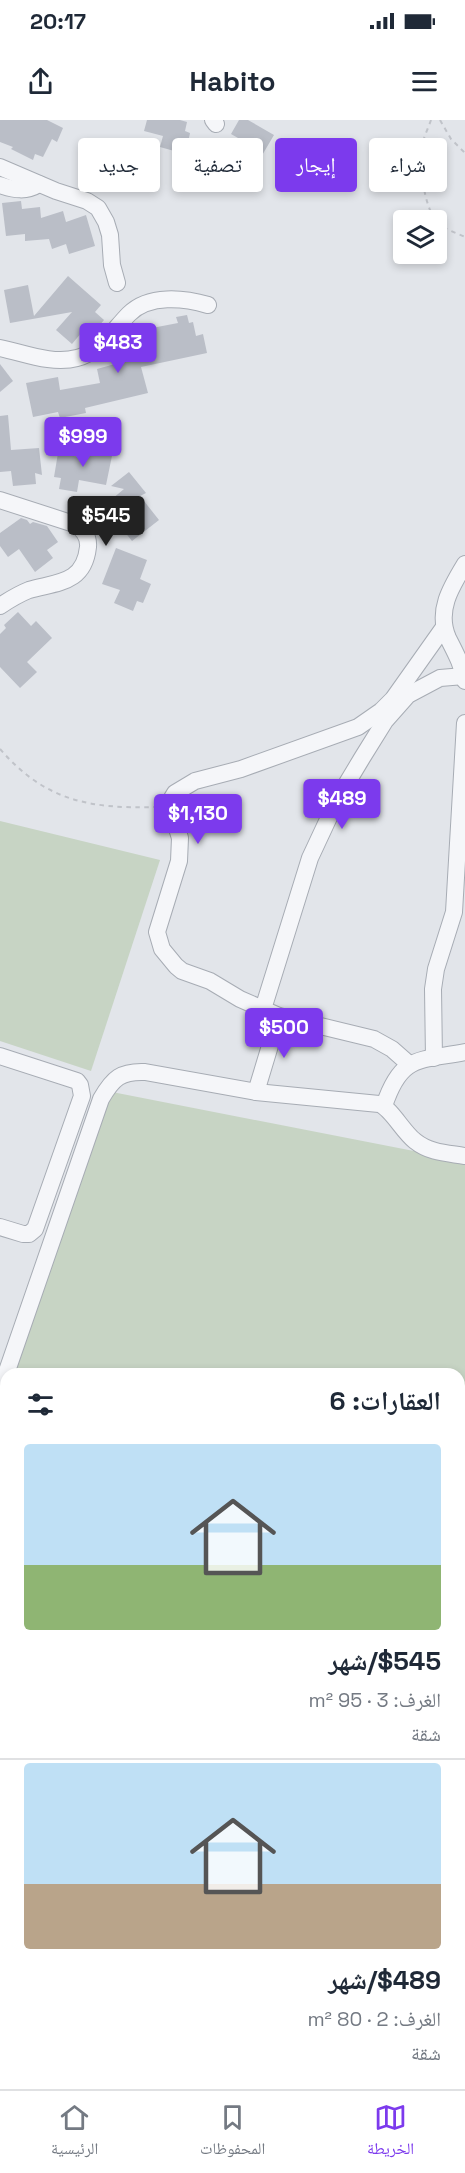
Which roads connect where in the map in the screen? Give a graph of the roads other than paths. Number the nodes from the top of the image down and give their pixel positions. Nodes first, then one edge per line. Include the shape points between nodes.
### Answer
1 (0, 167) edge
2 (39, 184) junction
3 (0, 185) edge
4 (117, 283) dead end
5 (208, 305) dead end
6 (0, 348) edge
7 (0, 500) edge
8 (465, 564) edge
9 (0, 606) edge
10 (444, 627) junction
11 (465, 678) edge
12 (465, 723) edge
13 (263, 1009) junction
14 (279, 1016) junction
15 (465, 1052) edge
16 (0, 1056) edge
17 (434, 1058) junction
18 (409, 1064) junction
19 (256, 1092) junction
20 (384, 1106) junction
21 (465, 1156) edge
22 (0, 1227) edge
23 (8, 1368) edge

1 - 2 street
2 - 3 street via 20,190
2 - 4 street via 87,201 102,213 110,236
5 - 6 street via 174,299 143,305 130,312 100,346 77,358 53,360
7 - 9 street via 74,524 84,532 89,544 74,576 62,583 26,591
8 - 10 street via 447,598 442,616
10 - 11 street
10 - 13 street via 393,699 374,717 337,736 195,781 172,798 170,806 179,832 180,851 159,922 159,943 182,971
11 - 13 street via 440,678 408,695 385,721 362,758 310,858
12 - 17 street via 454,912 433,989
13 - 14 street
14 - 18 street via 374,1039
14 - 19 street
15 - 17 street
16 - 22 street via 76,1081 82,1096 35,1229 23,1234
17 - 18 street
18 - 20 street via 395,1078
19 - 20 street
19 - 23 street via 131,1071 110,1083 101,1099
20 - 21 street via 416,1143 433,1151

